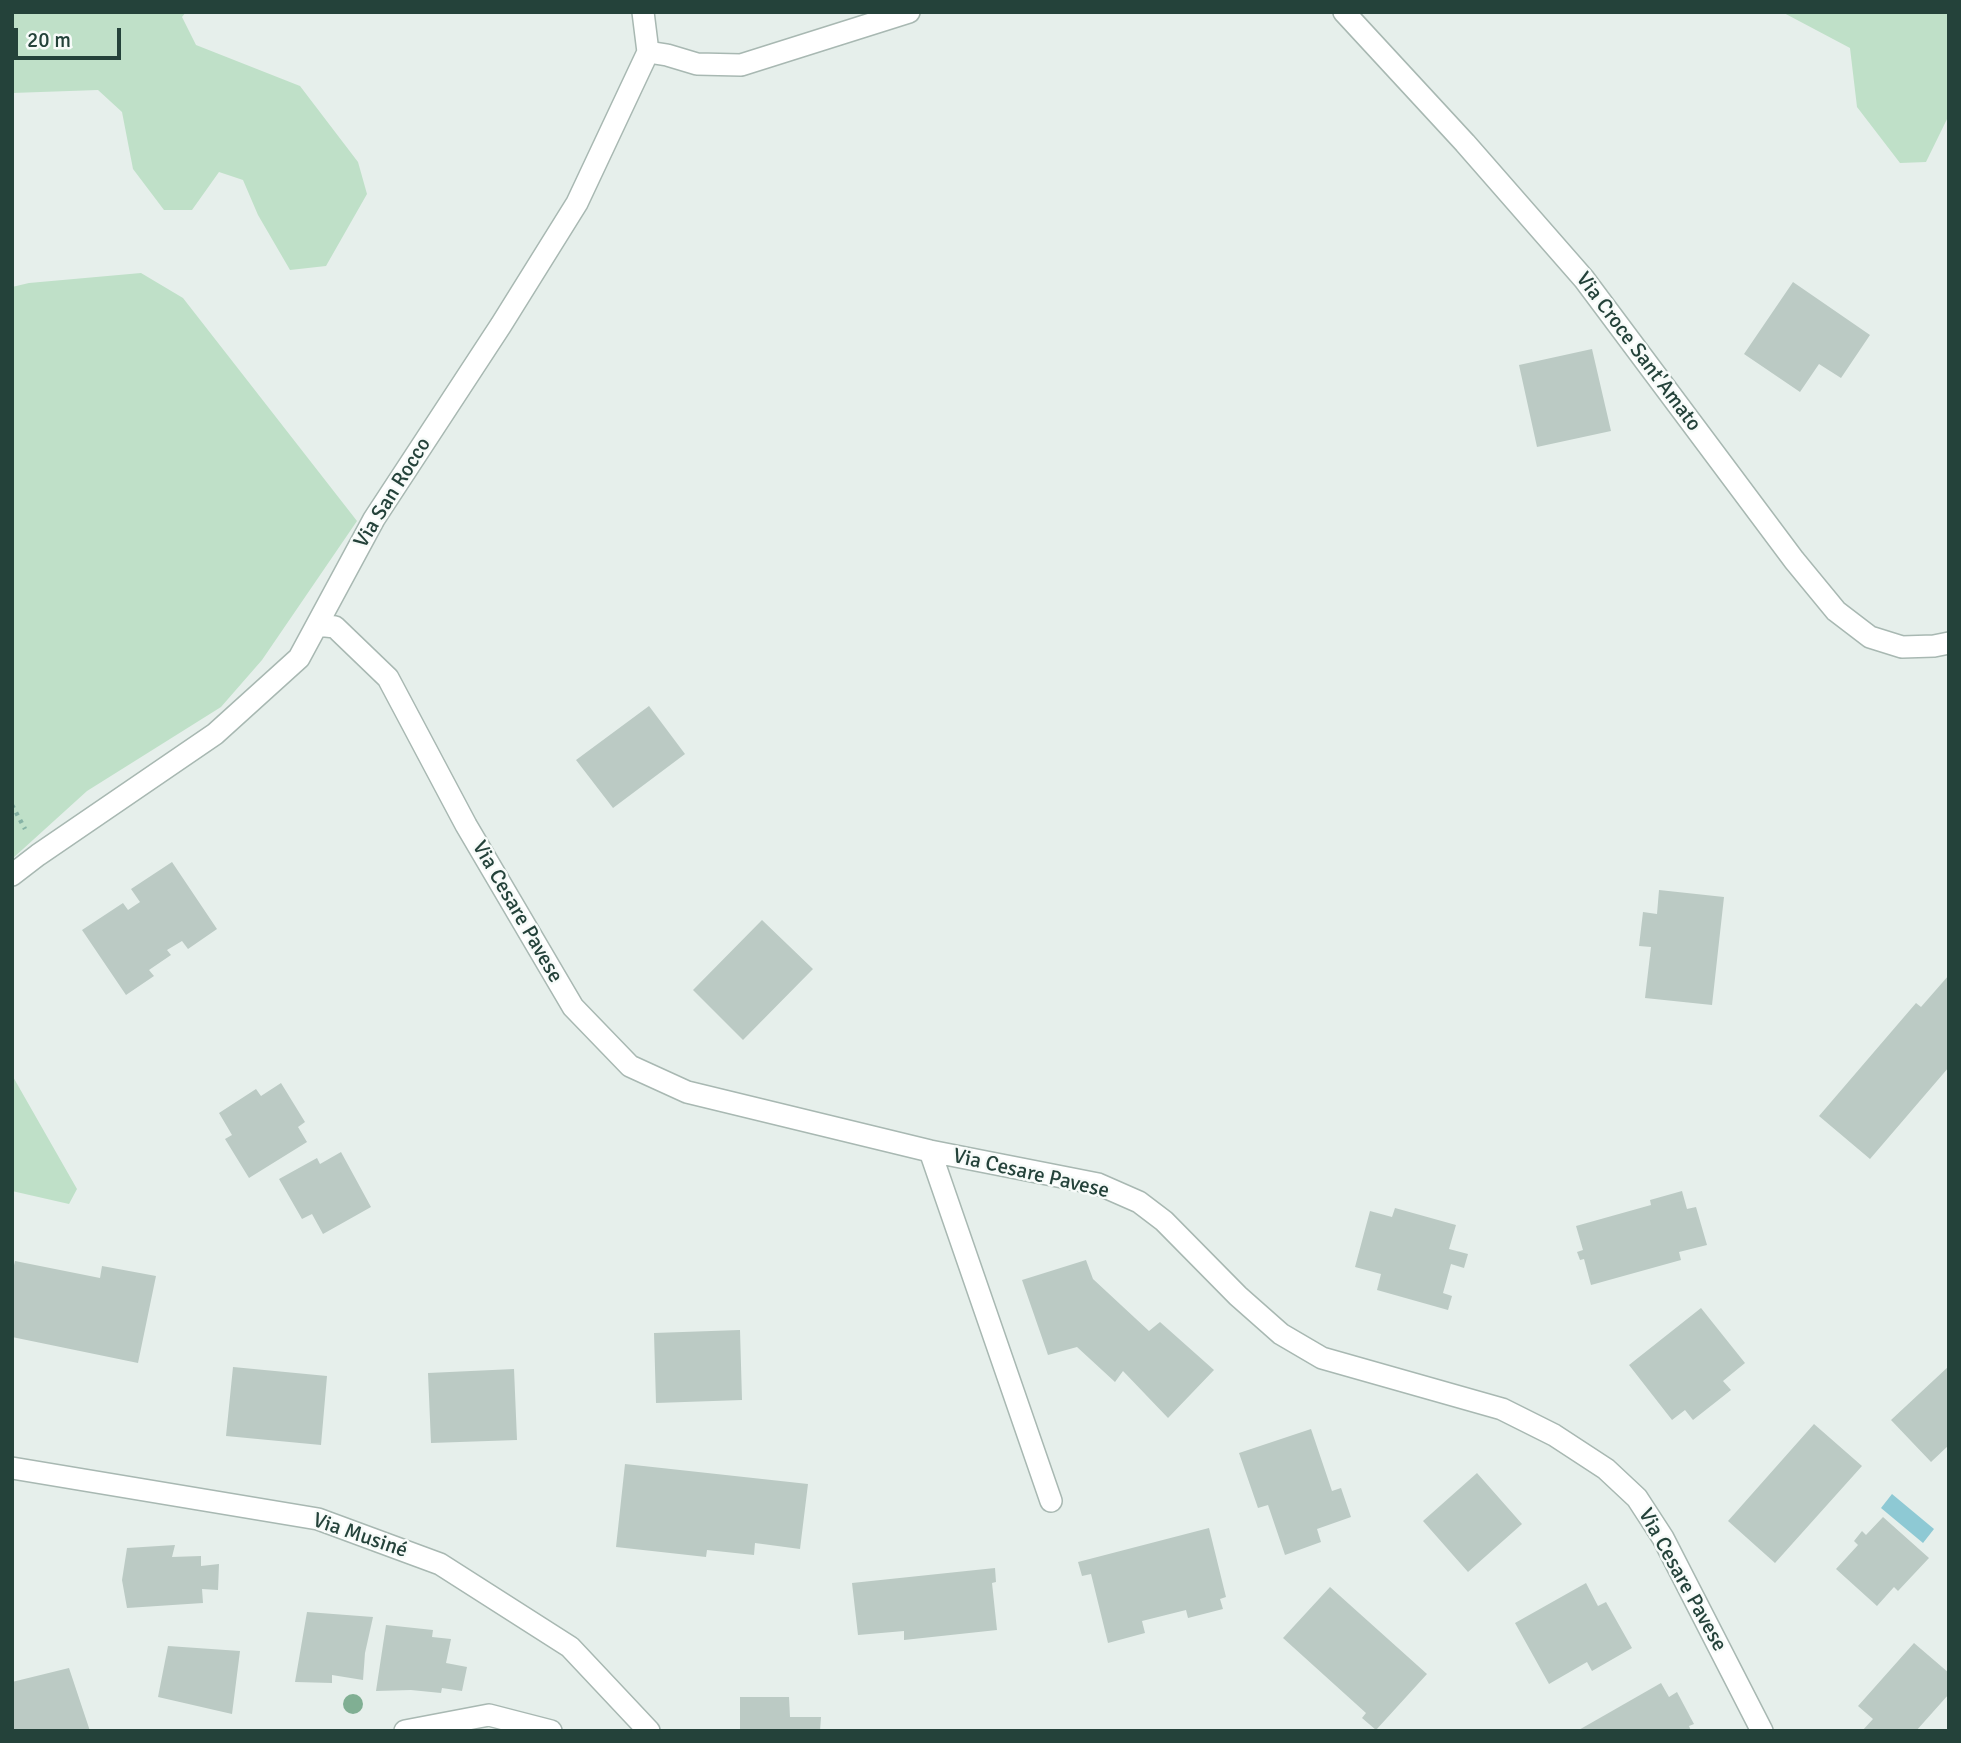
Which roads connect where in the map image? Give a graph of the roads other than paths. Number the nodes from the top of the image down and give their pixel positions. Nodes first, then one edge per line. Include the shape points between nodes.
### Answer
1 (643, 12) edge
2 (909, 12) edge
3 (1345, 12) edge
4 (648, 52) junction
5 (317, 625) junction
6 (1949, 643) edge
7 (12, 875) edge
8 (930, 1152) junction
9 (12, 1468) edge
10 (1051, 1501) dead end
11 (405, 1731) edge
12 (551, 1731) edge
13 (649, 1731) edge
14 (1762, 1731) edge

1 - 4 street
2 - 4 street via 741,65 697,64
3 - 6 street, Via Croce Sant'Amato via 1584,279 1836,611 1870,637 1902,647
4 - 5 street, Via San Rocco via 577,203 374,519
5 - 7 street, Via San Rocco via 299,658 215,734
5 - 8 street, Via Cesare Pavese via 335,626 388,678 466,825 573,1007 630,1066 687,1092
8 - 10 street
8 - 14 street, Via Cesare Pavese via 1098,1184 1139,1202 1281,1334 1321,1358 1502,1409 1606,1469 1637,1498 1663,1538
9 - 13 street, Via Musiné via 318,1519 440,1564 570,1647
11 - 12 street via 489,1715

